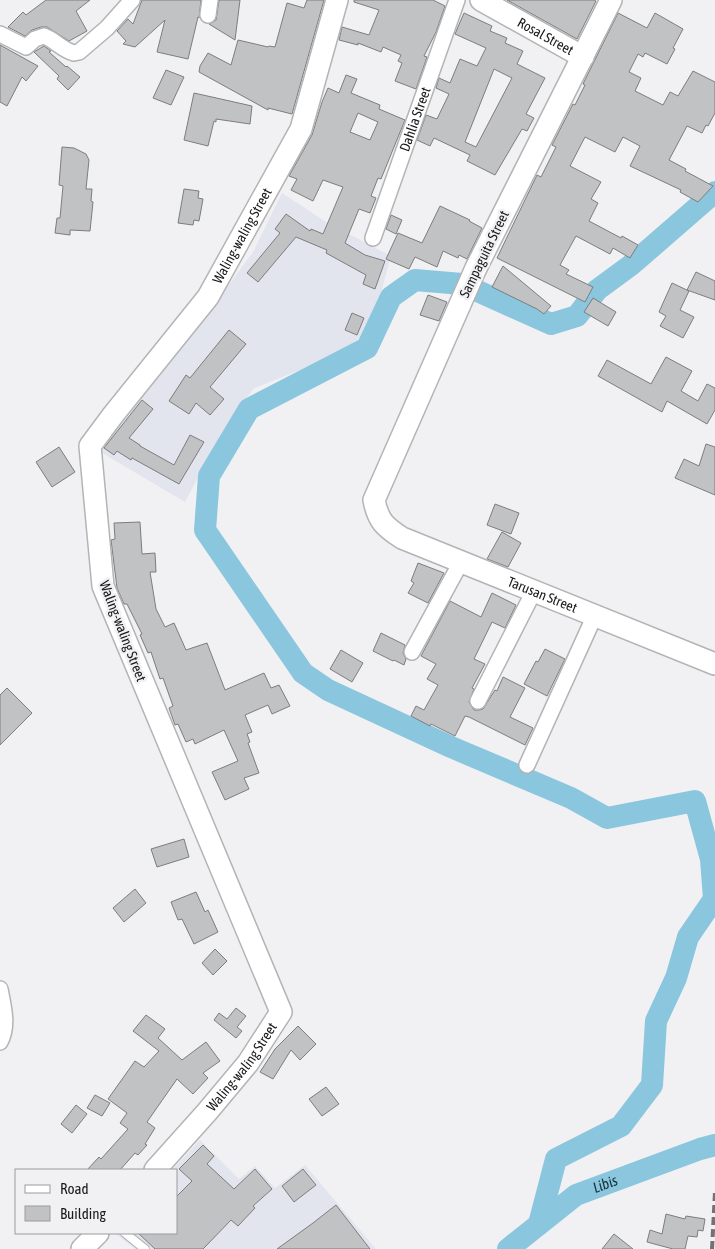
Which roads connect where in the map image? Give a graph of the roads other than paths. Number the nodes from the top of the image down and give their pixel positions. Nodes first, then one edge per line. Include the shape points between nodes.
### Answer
1 (132, 0) edge
2 (337, 0) edge
3 (457, 0) edge
4 (481, 0) edge
5 (611, 0) edge
6 (0, 34) edge
7 (583, 57) junction
8 (373, 238) dead end
9 (376, 514) joint
10 (461, 562) junction
11 (534, 591) junction
12 (595, 615) junction
13 (412, 652) dead end
14 (715, 664) edge
15 (478, 701) dead end
16 (527, 765) dead end
17 (0, 989) edge
18 (0, 1042) edge
19 (156, 1169) edge
20 (97, 1234) edge
21 (126, 1234) edge
22 (82, 1249) edge
23 (145, 1249) edge

1 - 6 street via 79,52 61,48 44,36 26,47
2 - 19 street, Waling-waling Street via 301,129 208,297 90,446 103,586 281,1012 248,1063
3 - 8 street, Dahlia Street
4 - 7 street, Rosal Street
5 - 7 street, Sampaguita Street
7 - 9 street, Sampaguita Street via 468,286 374,500
9 - 10 street, Tarusan Street via 386,527 402,538
10 - 11 street, Tarusan Street
10 - 13 street
11 - 12 street, Tarusan Street
11 - 15 street
12 - 14 street, Tarusan Street
12 - 16 street
17 - 18 street via 5,1018
20 - 22 street
21 - 23 lane

